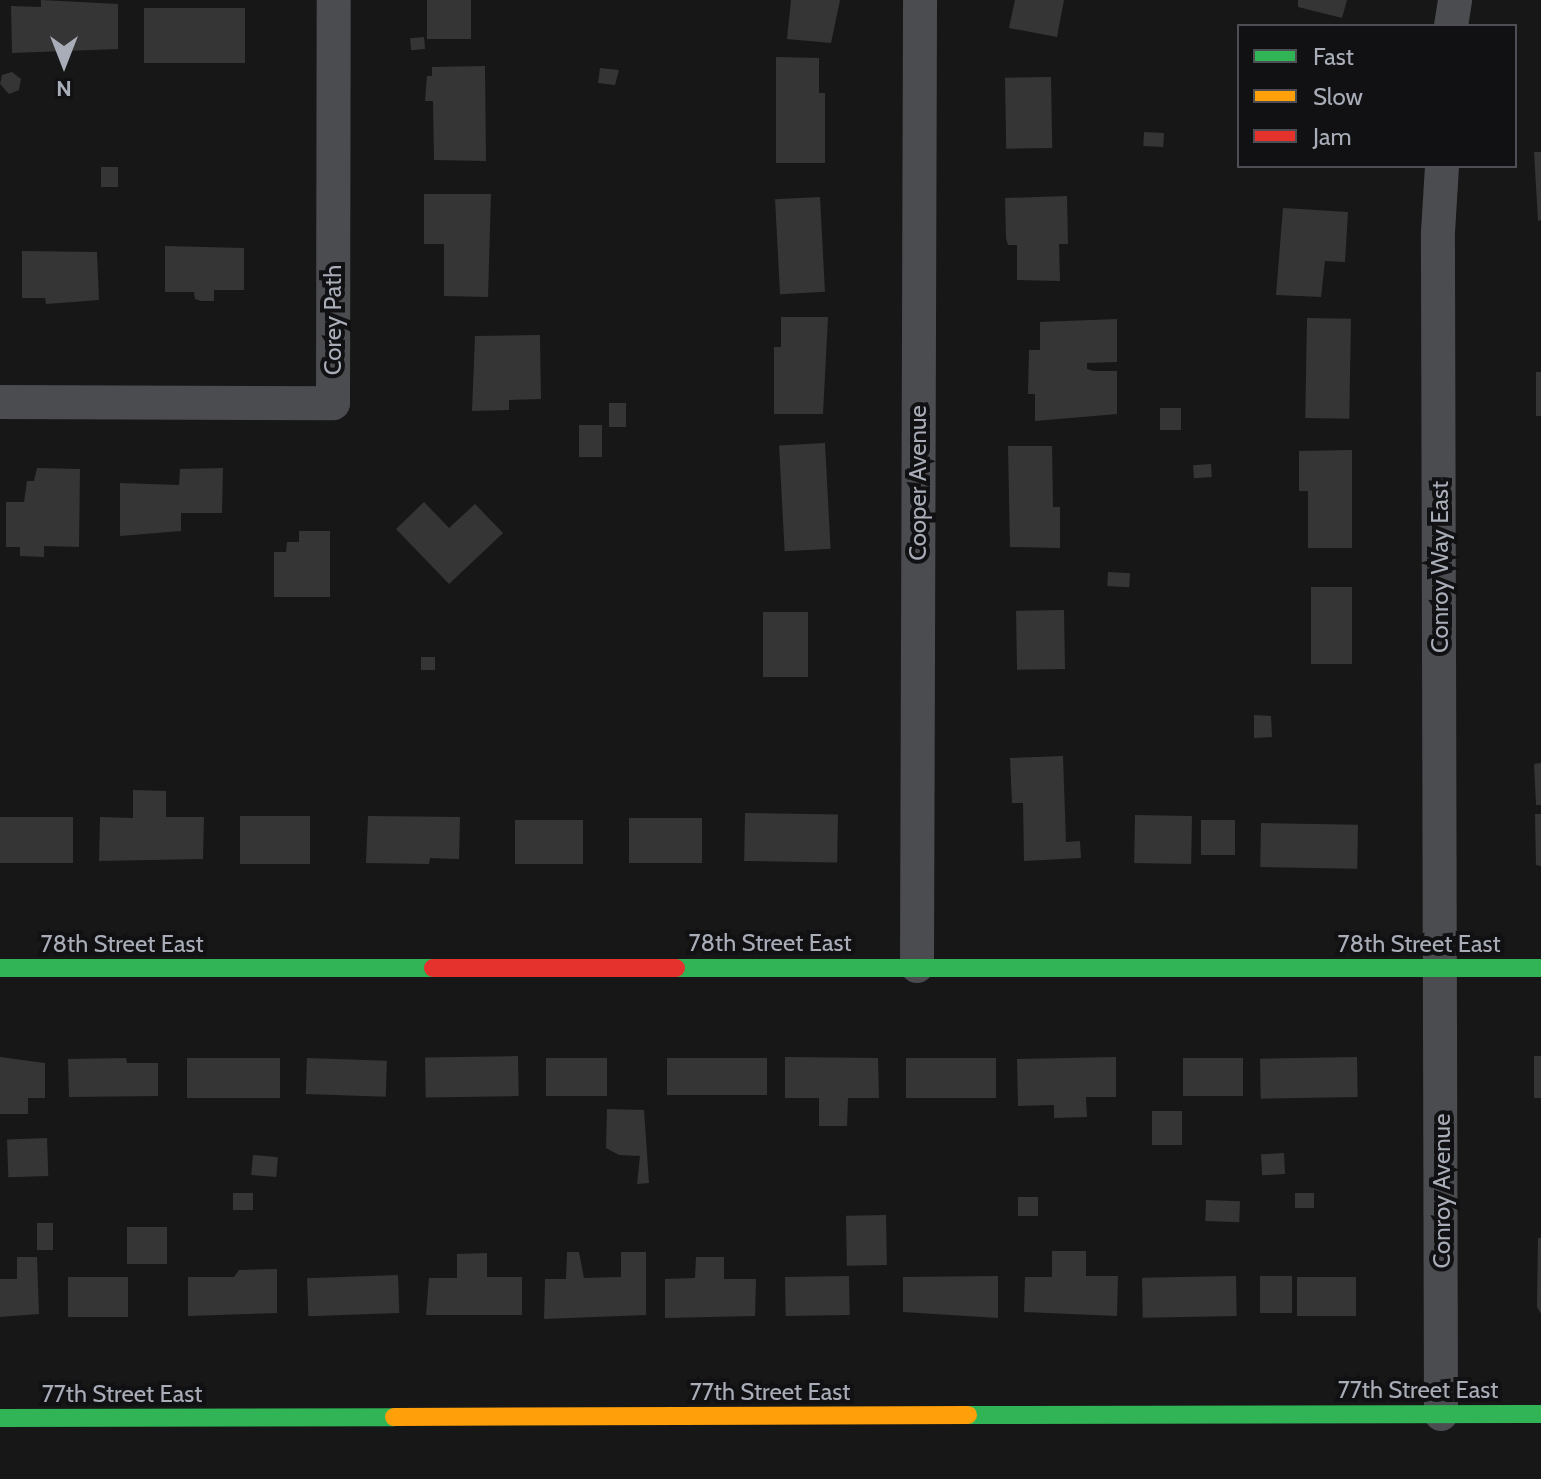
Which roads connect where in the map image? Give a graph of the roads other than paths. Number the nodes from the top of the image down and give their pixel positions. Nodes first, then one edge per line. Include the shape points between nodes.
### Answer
1 (334, 0) edge
2 (920, 0) edge
3 (1455, 0) edge
4 (1451, 24) edge
5 (1442, 168) edge
6 (0, 402) edge
7 (917, 966) junction
8 (0, 968) edge
9 (1541, 968) edge
10 (1442, 969) junction
11 (1441, 1414) junction
12 (1541, 1414) edge
13 (0, 1418) edge

1 - 6 street, Corey Path via 333,403
2 - 7 street, Cooper Avenue
3 - 4 street
5 - 10 street, Conroy Way East
7 - 8 street, 78th Street East
7 - 10 street, 78th Street East
9 - 10 street, 78th Street East
10 - 11 street, Conroy Avenue
11 - 12 street, 77th Street East
11 - 13 street, 77th Street East

